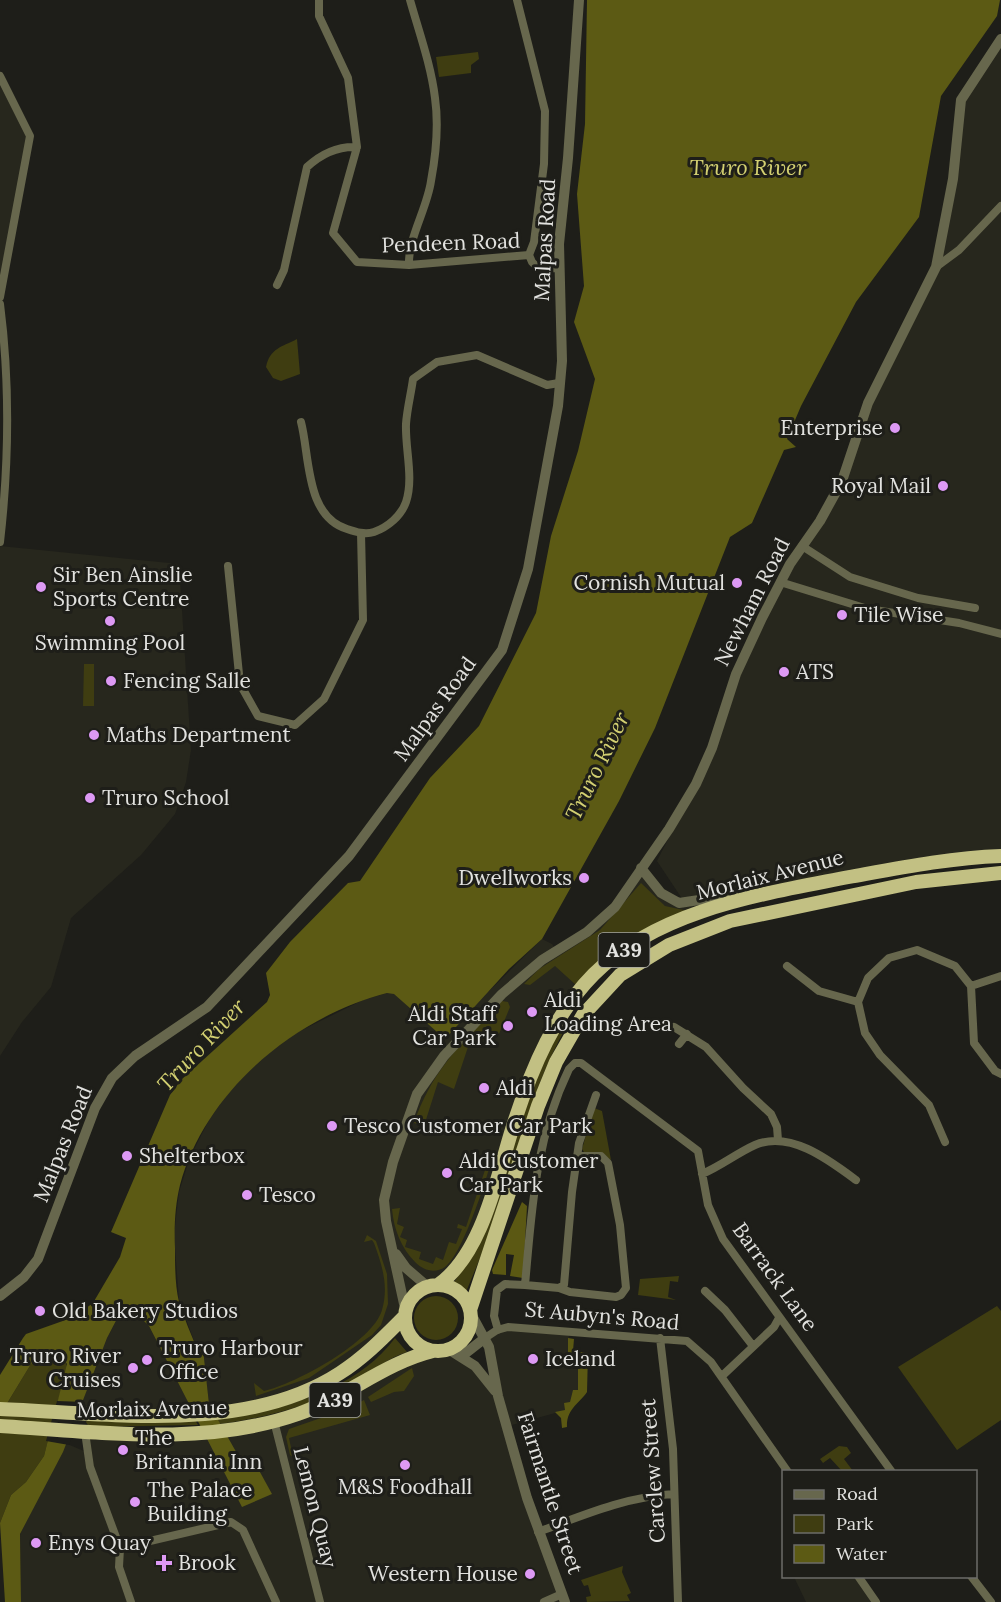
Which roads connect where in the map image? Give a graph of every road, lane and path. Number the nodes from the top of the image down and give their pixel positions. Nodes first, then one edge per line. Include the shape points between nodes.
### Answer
1 (319, 0) edge
2 (410, 0) edge
3 (517, 0) edge
4 (579, 0) edge
5 (1001, 39) edge
6 (0, 76) edge
7 (357, 147) junction
8 (1001, 206) edge
9 (529, 255) junction
10 (409, 265) junction
11 (936, 267) junction
12 (559, 268) junction
13 (277, 285) dead end
14 (0, 297) edge
15 (0, 304) edge
16 (559, 383) junction
17 (301, 422) dead end
18 (361, 533) junction
19 (0, 542) edge
20 (802, 546) junction
21 (228, 566) dead end
22 (780, 582) junction
23 (975, 608) dead end
24 (1001, 634) edge
25 (1001, 856) edge
26 (641, 868) junction
27 (1001, 873) edge
28 (784, 891) junction
29 (788, 966) dead end
30 (1001, 976) edge
31 (971, 986) junction
32 (858, 1002) junction
33 (674, 1027) dead end
34 (687, 1034) junction
35 (679, 1044) dead end
36 (1001, 1074) edge
37 (596, 1095) dead end
38 (778, 1140) junction
39 (945, 1142) dead end
40 (578, 1156) junction
41 (702, 1174) junction
42 (856, 1180) dead end
43 (392, 1246) junction
44 (525, 1285) junction
45 (433, 1286) junction
46 (559, 1288) junction
47 (705, 1291) dead end
48 (0, 1296) edge
49 (470, 1311) junction
50 (405, 1315) junction
51 (779, 1317) junction
52 (498, 1330) junction
53 (485, 1338) junction
54 (660, 1338) junction
55 (753, 1346) junction
56 (448, 1349) junction
57 (433, 1351) junction
58 (462, 1356) junction
59 (722, 1376) junction
60 (498, 1396) junction
61 (0, 1409) edge
62 (274, 1421) junction
63 (0, 1426) edge
64 (82, 1432) junction
65 (787, 1470) edge
66 (891, 1470) edge
67 (674, 1494) junction
68 (538, 1532) junction
69 (120, 1548) junction
70 (859, 1578) edge
71 (973, 1578) edge
72 (564, 1598) edge
73 (131, 1602) edge
74 (276, 1602) edge
75 (320, 1602) edge
76 (544, 1602) edge
77 (678, 1602) edge
78 (876, 1602) edge
79 (991, 1602) edge

1 - 7 street via 319,16 348,78
2 - 10 street via 435,98 436,128 426,209 408,254
3 - 9 street via 545,111 544,164
4 - 12 street, Malpas Road
5 - 11 street, Newham Road via 961,100 953,178
6 - 14 street via 30,136
7 - 10 street, Pendeen Road via 333,232 357,262
7 - 13 street via 330,151 307,167 284,270
8 - 11 street via 959,250
9 - 10 street, Pendeen Road
9 - 12 street, Pendeen Road via 539,269
11 - 20 street, Newham Road via 868,403 842,481
12 - 16 street, Malpas Road
15 - 19 street via 5,348 5,495
16 - 18 street via 547,385 477,355 436,362 413,379 406,424 409,490 405,503 399,514 382,528
16 - 48 street, Malpas Road via 528,569 502,650 349,856 207,1007 135,1056 112,1078 95,1108 38,1259 29,1273
17 - 18 street via 318,503 341,528
18 - 21 street via 363,620 324,699 294,725 258,716 240,684
20 - 22 street, Newham Road
20 - 23 street via 850,577 918,598
22 - 24 street via 868,609 959,623
22 - 26 street, Newham Road via 736,674 696,784
25 - 28 highway, Morlaix Avenue / A39 via 910,865
26 - 28 street via 661,893 679,903 736,893
26 - 43 street, Newham Road via 606,916 526,972 494,1001 444,1056 417,1094 385,1192 384,1214
27 - 49 highway, Morlaix Avenue / A39 via 904,884 730,921 669,945 620,975 583,1015 556,1062
28 - 45 highway, Morlaix Avenue / A39 via 727,904 664,927 624,949 582,987 560,1017 528,1082 474,1237 449,1277
29 - 32 street via 819,991
30 - 31 street
31 - 32 street via 955,966 917,950 889,958 868,978
31 - 36 street via 974,1043
32 - 39 street via 865,1033 880,1055 929,1105
33 - 34 street
34 - 35 street
34 - 38 street via 717,1057 742,1089 771,1114
37 - 40 street
38 - 41 street via 757,1144
38 - 42 street via 803,1148
40 - 46 street via 565,1283
40 - 46 street via 601,1156 608,1162 626,1288 616,1297
41 - 44 street, Barrack Lane via 700,1156 694,1147 583,1064 575,1063 569,1068 541,1143 531,1202
41 - 51 street, Barrack Lane via 708,1205 720,1233
43 - 45 street via 406,1268
43 - 50 street, Newham Road
44 - 46 street
44 - 52 street via 505,1284 497,1290 494,1316
45 - 49 highway via 460,1294
45 - 50 highway, A39 via 411,1300
47 - 55 street
49 - 53 street, Fairmantle Street
49 - 56 highway, A39 via 465,1337
50 - 57 highway via 412,1339
50 - 61 highway, Morlaix Avenue / A39 via 368,1353 321,1383 274,1404 189,1415
51 - 55 street
51 - 66 street, Barrack Lane
52 - 53 street, St Aubyn's Road
52 - 54 street, St Aubyn's Road via 539,1328
53 - 58 street
53 - 60 street, Fairmantle Street
54 - 59 street, St Aubyn's Road via 687,1341
54 - 67 street, Carclew Street via 673,1449
55 - 59 street
56 - 57 highway, A39
56 - 58 street, Fairmantle Street
57 - 62 highway, Morlaix Avenue / A39 via 403,1359 338,1398
58 - 60 street, Fairmantle Street
59 - 65 street, St Aubyn's Road
60 - 68 street, Fairmantle Street
62 - 64 highway, Morlaix Avenue / A39 via 198,1433
62 - 75 street, Lemon Quay
63 - 64 highway, Morlaix Avenue / A39
64 - 69 street via 90,1467
67 - 68 street via 604,1509
67 - 77 street, Carclew Street
68 - 72 street, Fairmantle Street
69 - 73 street via 118,1567
69 - 74 street via 234,1523 246,1537
70 - 78 street
71 - 79 street
72 - 76 street

